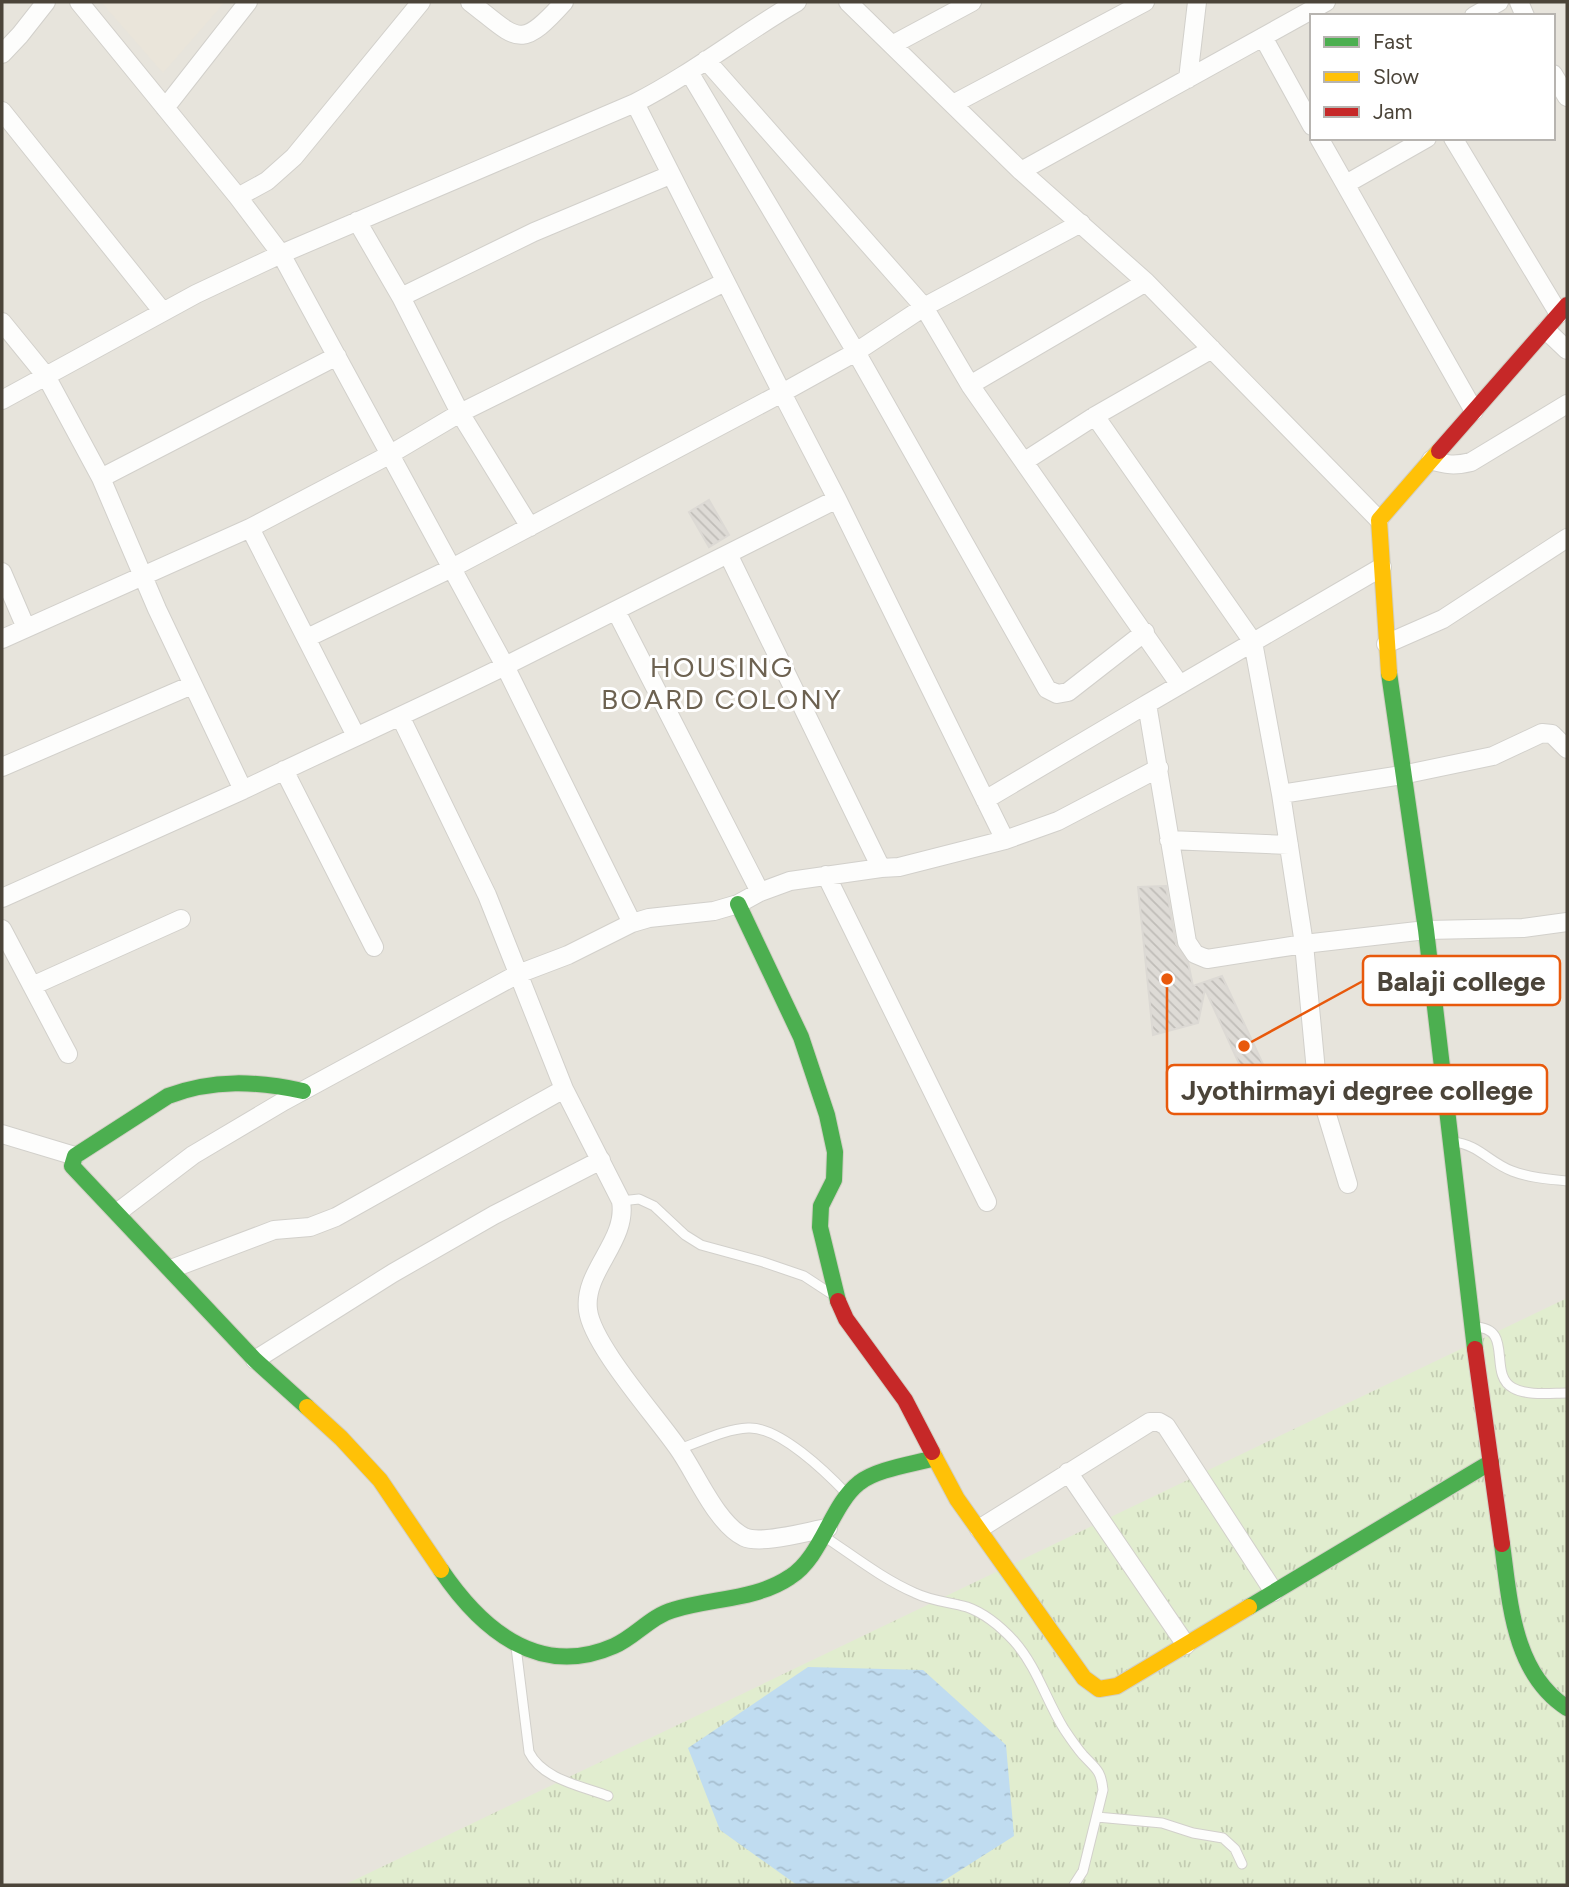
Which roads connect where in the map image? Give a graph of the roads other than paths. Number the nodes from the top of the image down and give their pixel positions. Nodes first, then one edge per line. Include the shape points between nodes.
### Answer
1 (46, 2) edge
2 (79, 2) edge
3 (247, 2) edge
4 (421, 2) edge
5 (470, 2) edge
6 (564, 2) edge
7 (797, 2) edge
8 (848, 2) edge
9 (972, 2) edge
10 (1144, 2) edge
11 (1197, 2) edge
12 (1326, 2) edge
13 (1499, 2) edge
14 (1478, 14) edge
15 (1263, 37) junction
16 (892, 45) junction
17 (2, 54) edge
18 (706, 60) junction
19 (689, 72) junction
20 (1555, 77) edge
21 (1188, 79) junction
22 (1567, 97) edge
23 (635, 103) junction
24 (953, 104) junction
25 (165, 108) junction
26 (2, 111) edge
27 (1309, 114) edge
28 (1320, 140) edge
29 (1423, 140) edge
30 (1454, 140) edge
31 (1021, 171) junction
32 (670, 175) junction
33 (1346, 184) junction
34 (238, 197) junction
35 (357, 221) junction
36 (1081, 223) junction
37 (281, 254) junction
38 (725, 282) junction
39 (1146, 282) junction
40 (401, 297) junction
41 (924, 307) junction
42 (1563, 310) edge
43 (163, 312) junction
44 (2, 322) edge
45 (1546, 330) junction
46 (1212, 349) junction
47 (1567, 349) edge
48 (856, 352) junction
49 (337, 356) junction
50 (46, 376) junction
51 (970, 385) junction
52 (782, 393) junction
53 (2, 400) edge
54 (1567, 404) edge
55 (1474, 411) junction
56 (460, 413) junction
57 (1096, 416) junction
58 (389, 455) junction
59 (1431, 460) junction
60 (1025, 461) junction
61 (100, 478) junction
62 (837, 499) junction
63 (1379, 520) junction
64 (530, 527) junction
65 (250, 528) junction
66 (1567, 538) edge
67 (728, 554) junction
68 (1382, 568) junction
69 (450, 569) junction
70 (2, 572) edge
71 (143, 577) junction
72 (616, 611) junction
73 (26, 628) junction
74 (1145, 632) junction
75 (307, 638) junction
76 (2, 639) edge
77 (1253, 642) junction
78 (1386, 644) junction
79 (505, 666) junction
80 (192, 685) junction
81 (1180, 685) junction
82 (1147, 704) junction
83 (401, 718) junction
84 (356, 736) junction
85 (1567, 749) edge
86 (2, 767) edge
87 (1159, 768) junction
88 (284, 770) junction
89 (1402, 775) junction
90 (243, 790) junction
91 (1281, 794) junction
92 (985, 800) junction
93 (1004, 840) junction
94 (1168, 840) junction
95 (1289, 845) junction
96 (881, 868) junction
97 (826, 875) junction
98 (760, 892) junction
99 (2, 898) edge
100 (738, 904) junction
101 (181, 919) dead end
102 (1567, 922) edge
103 (632, 923) junction
104 (2, 929) edge
105 (1426, 930) junction
106 (1304, 944) junction
107 (374, 947) dead end
108 (518, 974) junction
109 (32, 986) junction
110 (68, 1054) dead end
111 (564, 1089) junction
112 (303, 1091) junction
113 (2, 1133) edge
114 (1452, 1142) junction
115 (75, 1156) junction
116 (601, 1160) junction
117 (1567, 1181) edge
118 (1348, 1184) dead end
119 (621, 1201) junction
120 (987, 1202) dead end
121 (118, 1212) junction
122 (171, 1269) junction
123 (837, 1298) junction
124 (1472, 1327) junction
125 (255, 1360) junction
126 (1567, 1393) edge
127 (679, 1449) junction
128 (935, 1458) junction
129 (1491, 1462) junction
130 (1068, 1472) junction
131 (848, 1496) junction
132 (979, 1530) junction
133 (826, 1532) junction
134 (1274, 1592) junction
135 (516, 1645) junction
136 (1186, 1645) junction
137 (1567, 1707) edge
138 (608, 1796) dead end
139 (1097, 1817) junction
140 (1242, 1864) dead end
141 (1074, 1885) edge

1 - 17 street
2 - 25 street
3 - 25 street
4 - 34 street via 294,157 267,181
5 - 6 street via 511,34 527,35
7 - 18 street
8 - 16 street
9 - 16 street
10 - 24 street
11 - 21 street
12 - 15 street
13 - 14 street
15 - 21 street
15 - 27 street
16 - 24 street
18 - 19 street
18 - 41 street
19 - 23 street
19 - 48 street
20 - 22 street
21 - 31 street
23 - 32 street
23 - 35 street
24 - 31 street
25 - 34 street
26 - 43 street
28 - 33 street
29 - 33 street
30 - 42 street
31 - 36 street
32 - 38 street
32 - 40 street via 534,232
33 - 55 street
34 - 37 street
35 - 37 street
35 - 40 street
36 - 39 street
36 - 41 street
37 - 43 street
37 - 49 street
38 - 52 street
38 - 56 street
39 - 46 street
39 - 51 street
40 - 56 street
41 - 48 street
41 - 51 street
42 - 45 street
43 - 50 street
44 - 50 street
45 - 47 street
45 - 55 street
46 - 57 street
46 - 63 street
48 - 52 street
48 - 74 street via 1047,689 1057,694 1068,692
49 - 58 street
49 - 61 street
50 - 53 street
50 - 61 street
51 - 60 street
52 - 62 street
52 - 64 street
54 - 59 street via 1471,462 1447,466
55 - 59 street
56 - 58 street
56 - 64 street
57 - 60 street
57 - 77 street
58 - 65 street
58 - 69 street
59 - 63 street
60 - 74 street
61 - 71 street
62 - 67 street
62 - 92 street
63 - 68 street
64 - 69 street
65 - 71 street
65 - 75 street
66 - 78 street via 1443,619
67 - 72 street
67 - 96 street
68 - 77 street
68 - 78 street
69 - 75 street
69 - 79 street
70 - 73 street
71 - 73 street
71 - 80 street
72 - 79 street
72 - 98 street
73 - 76 street
74 - 81 street
75 - 84 street
77 - 81 street
77 - 91 street
78 - 89 street
79 - 83 street
79 - 103 street
80 - 86 street
80 - 90 street
81 - 82 street
82 - 87 street
82 - 92 street
83 - 84 street
83 - 108 street via 487,895
84 - 88 street
85 - 89 street via 1552,734 1542,733 1493,756
87 - 93 street via 1058,821
87 - 94 street
88 - 90 street
88 - 107 street
89 - 91 street
89 - 105 street
90 - 99 street
91 - 95 street
92 - 93 street
93 - 96 street
94 - 95 street
94 - 106 street via 1187,942 1195,954 1207,959
95 - 106 street
96 - 97 street
97 - 98 street
97 - 120 street
98 - 100 street
100 - 103 street
100 - 123 street via 801,1037 827,1115 835,1152 834,1180 821,1206 820,1227
101 - 109 street
102 - 105 street
103 - 108 street via 568,956
104 - 109 street
105 - 106 street
105 - 114 street
106 - 118 street via 1317,1082
108 - 111 street
108 - 112 street
109 - 110 street
111 - 116 street
111 - 122 street via 336,1217 310,1227 274,1230
112 - 115 street via 259,1082 178,1092
112 - 121 street via 193,1155
113 - 115 street
114 - 117 lane via 1478,1148 1511,1171
114 - 124 street
115 - 121 street via 72,1166
116 - 119 street
116 - 125 street via 393,1273
119 - 123 lane via 639,1199 701,1245 804,1276
119 - 127 street via 620,1227 588,1296 588,1313 611,1357
121 - 122 street
122 - 125 street
123 - 128 street via 861,1342 905,1400
124 - 126 lane via 1486,1327 1496,1336 1504,1379 1514,1389
124 - 129 street
125 - 135 street via 380,1480 452,1586 485,1623
127 - 131 lane via 752,1427 794,1447
127 - 133 street via 735,1532 748,1539
128 - 131 street via 874,1475
128 - 132 street
129 - 134 street
129 - 137 street via 1511,1608 1523,1652 1537,1683
130 - 132 street
130 - 134 street via 1150,1422 1166,1426
130 - 136 street
131 - 133 street
132 - 136 street via 1084,1678 1099,1689 1117,1686
133 - 135 street via 793,1576 763,1592 669,1611 615,1645 586,1656 551,1655
133 - 139 lane via 890,1581 919,1595 970,1608 1015,1643 1036,1672 1073,1743 1102,1776
134 - 136 street
135 - 138 lane via 533,1761 550,1774
139 - 140 lane via 1162,1823 1223,1838 1236,1849
139 - 141 lane via 1083,1871

